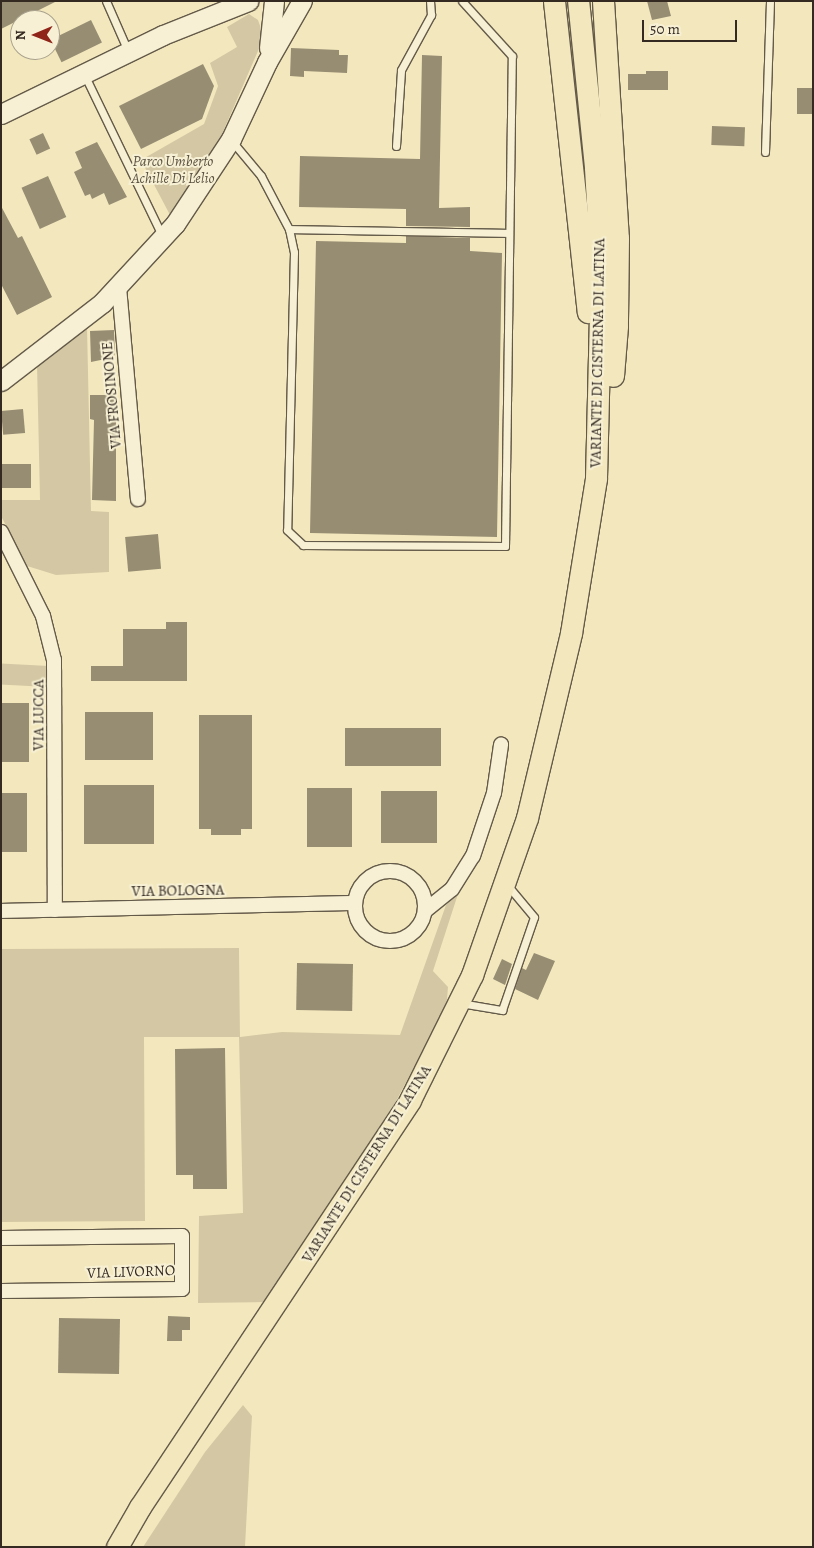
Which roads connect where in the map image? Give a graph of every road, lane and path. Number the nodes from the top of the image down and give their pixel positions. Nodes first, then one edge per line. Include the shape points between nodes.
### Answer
1 (106, 1) edge
2 (274, 1) edge
3 (302, 1) edge
4 (430, 1) edge
5 (462, 1) edge
6 (554, 1) edge
7 (578, 1) edge
8 (604, 1) edge
9 (770, 1) edge
10 (231, 3) edge
11 (274, 24) junction
12 (128, 52) junction
13 (267, 62) junction
14 (84, 74) junction
15 (1, 114) edge
16 (231, 139) junction
17 (396, 146) dead end
18 (765, 152) dead end
19 (289, 230) junction
20 (509, 232) junction
21 (164, 239) junction
22 (119, 287) junction
23 (1, 381) edge
24 (596, 478) junction
25 (138, 499) dead end
26 (1, 532) edge
27 (501, 745) dead end
28 (506, 884) junction
29 (355, 903) junction
30 (55, 910) junction
31 (426, 910) junction
32 (1, 911) edge
33 (460, 1002) junction
34 (1, 1238) edge
35 (1, 1291) edge
36 (117, 1547) edge

1 - 12 lane
2 - 11 main road
3 - 13 main road
4 - 17 lane via 431,15 401,70
5 - 20 lane via 512,56
6 - 24 main road via 586,278
7 - 24 main road, VARIANTE DI CISTERNA DI LATINA via 595,167 601,304
8 - 24 main road via 617,207 618,304 612,383
9 - 18 lane
10 - 11 main road via 254,10
10 - 12 main road
11 - 13 main road
12 - 14 main road
13 - 16 main road
14 - 15 main road
14 - 21 lane
16 - 19 lane via 261,176
16 - 21 main road
19 - 20 lane
19 - 20 lane via 294,252 287,530 303,545 505,546
21 - 22 main road
22 - 23 main road via 68,332
22 - 25 street, VIA FROSINONE
24 - 28 main road, VARIANTE DI CISTERNA DI LATINA via 576,608 558,695 538,780
26 - 30 street, VIA LUCCA via 40,607 54,654
27 - 31 street via 494,793 473,856 452,890
28 - 33 main road, VARIANTE DI CISTERNA DI LATINA
28 - 33 lane via 534,918 502,1010
29 - 30 street, VIA BOLOGNA
29 - 31 street via 361,926 369,935 386,941 404,939 415,932
29 - 31 street via 365,880 376,873 394,871 412,877 420,886
30 - 32 street, VIA BOLOGNA
33 - 36 main road, VARIANTE DI CISTERNA DI LATINA via 395,1126 140,1506
34 - 35 street, VIA LIVORNO via 182,1236 182,1289

